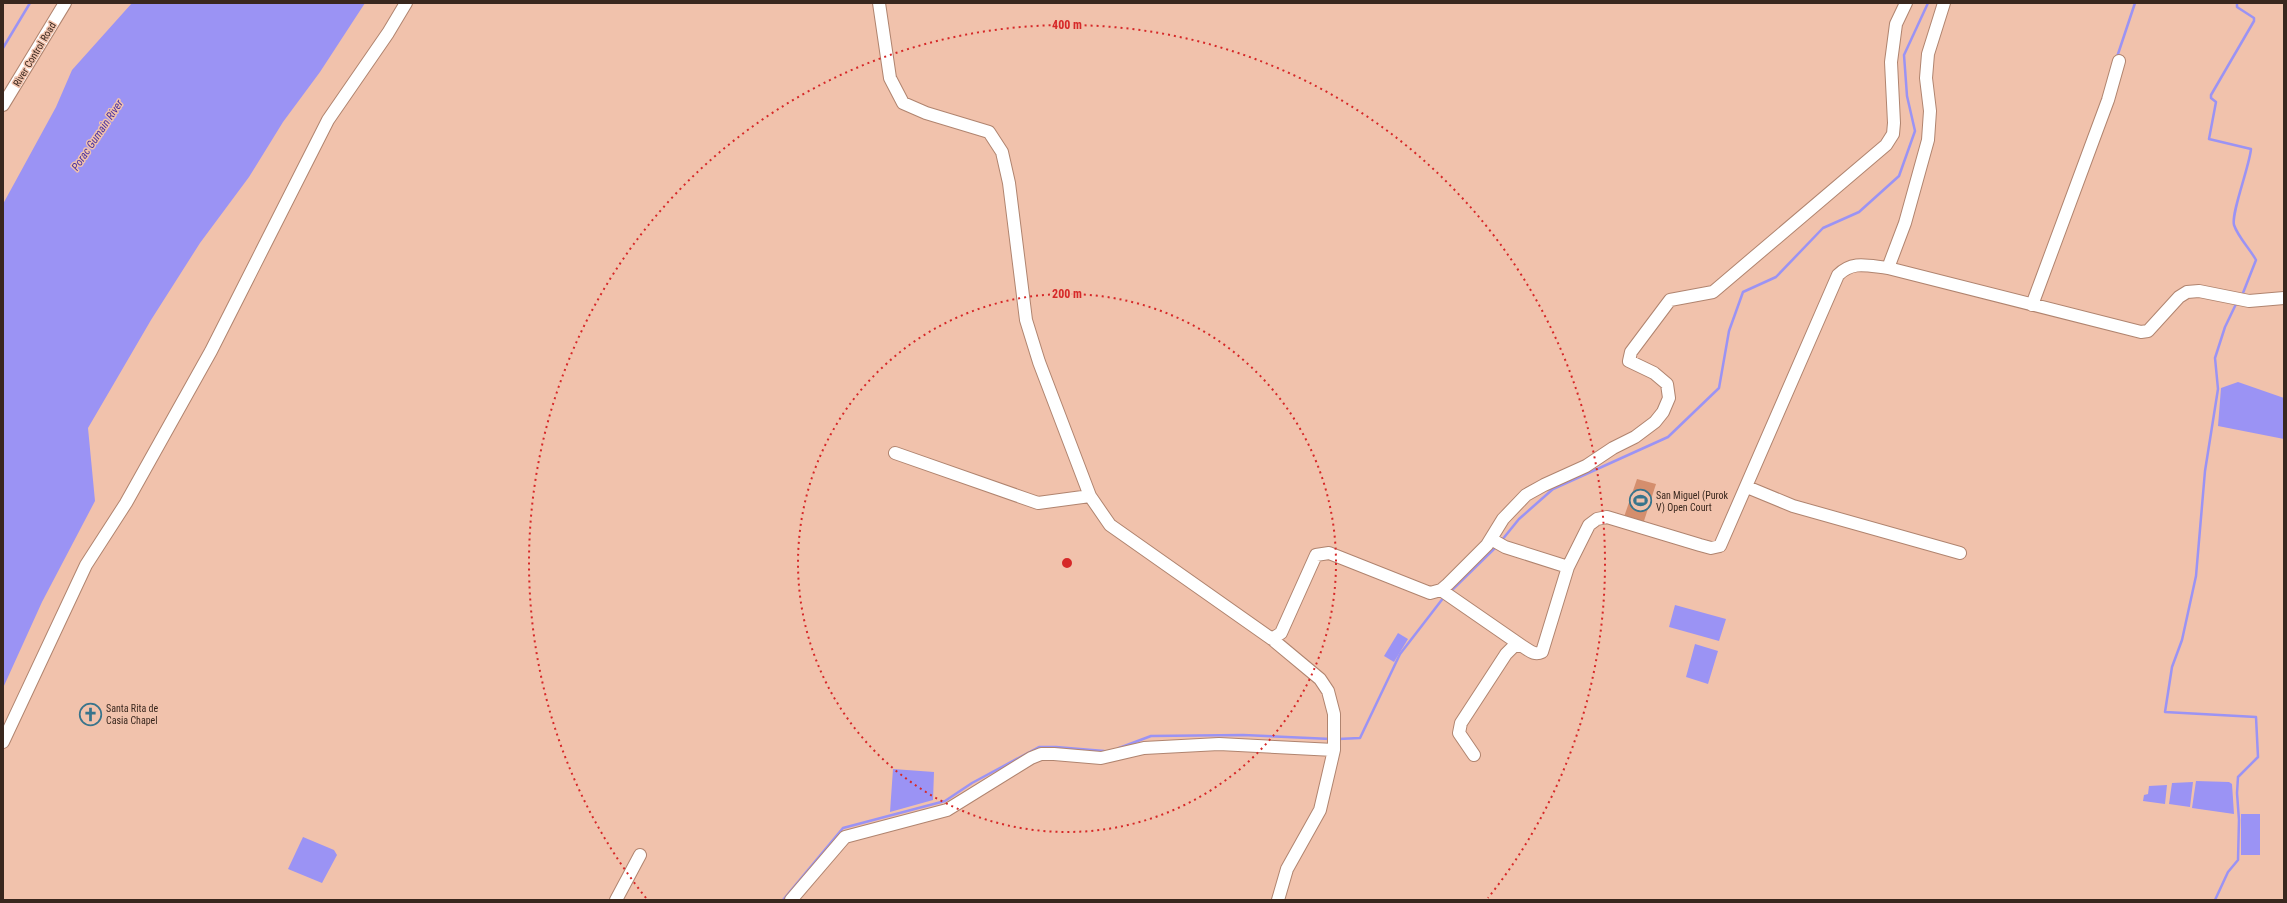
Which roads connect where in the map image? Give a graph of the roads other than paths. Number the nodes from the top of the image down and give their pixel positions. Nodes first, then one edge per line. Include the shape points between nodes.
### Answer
1 (65, 3) edge
2 (406, 3) edge
3 (879, 3) edge
4 (1906, 3) edge
5 (1944, 3) edge
6 (2119, 61) dead end
7 (3, 105) edge
8 (1888, 268) junction
9 (2284, 298) edge
10 (2032, 305) junction
11 (895, 453) dead end
12 (1747, 487) junction
13 (1090, 496) junction
14 (1498, 543) junction
15 (1960, 553) dead end
16 (1568, 568) junction
17 (1441, 590) junction
18 (1272, 639) junction
19 (1522, 646) junction
20 (3, 742) edge
21 (1334, 750) junction
22 (1474, 755) dead end
23 (640, 855) dead end
24 (616, 900) edge
25 (791, 900) edge
26 (1278, 900) edge

1 - 7 street, River Control Road
2 - 20 street via 328,120 211,351 126,503 86,565
3 - 13 street via 890,78 903,103 926,113 989,132 1002,152 1009,183 1026,320 1039,362
4 - 14 street via 1896,24 1891,62 1894,123 1893,134 1886,144 1713,292 1670,300 1631,352 1628,360 1667,384 1668,398 1656,422 1635,438 1613,448 1586,466 1526,496 1503,519
5 - 8 street via 1928,54 1928,140 1905,223
6 - 10 street via 2108,100
8 - 10 street
8 - 12 street via 1856,265 1846,267 1838,275 1806,344
9 - 10 street via 2249,301 2199,291 2187,292 2179,297 2148,331 2141,332
11 - 13 street via 1038,503
12 - 15 street via 1793,506
12 - 16 street via 1720,546 1711,548 1607,517 1597,519 1589,525
13 - 18 street via 1110,525
14 - 16 street
14 - 17 street via 1487,545
16 - 19 street via 1542,652 1534,654
17 - 18 street via 1430,593 1329,553 1316,555 1282,633
17 - 19 street
18 - 21 street via 1320,679 1328,691 1334,714
19 - 22 street via 1514,646 1506,654 1461,723 1459,733
21 - 25 street via 1219,744 1144,748 1100,758 1042,754 1031,758 948,810 845,837
21 - 26 street via 1320,810 1287,869
23 - 24 street

